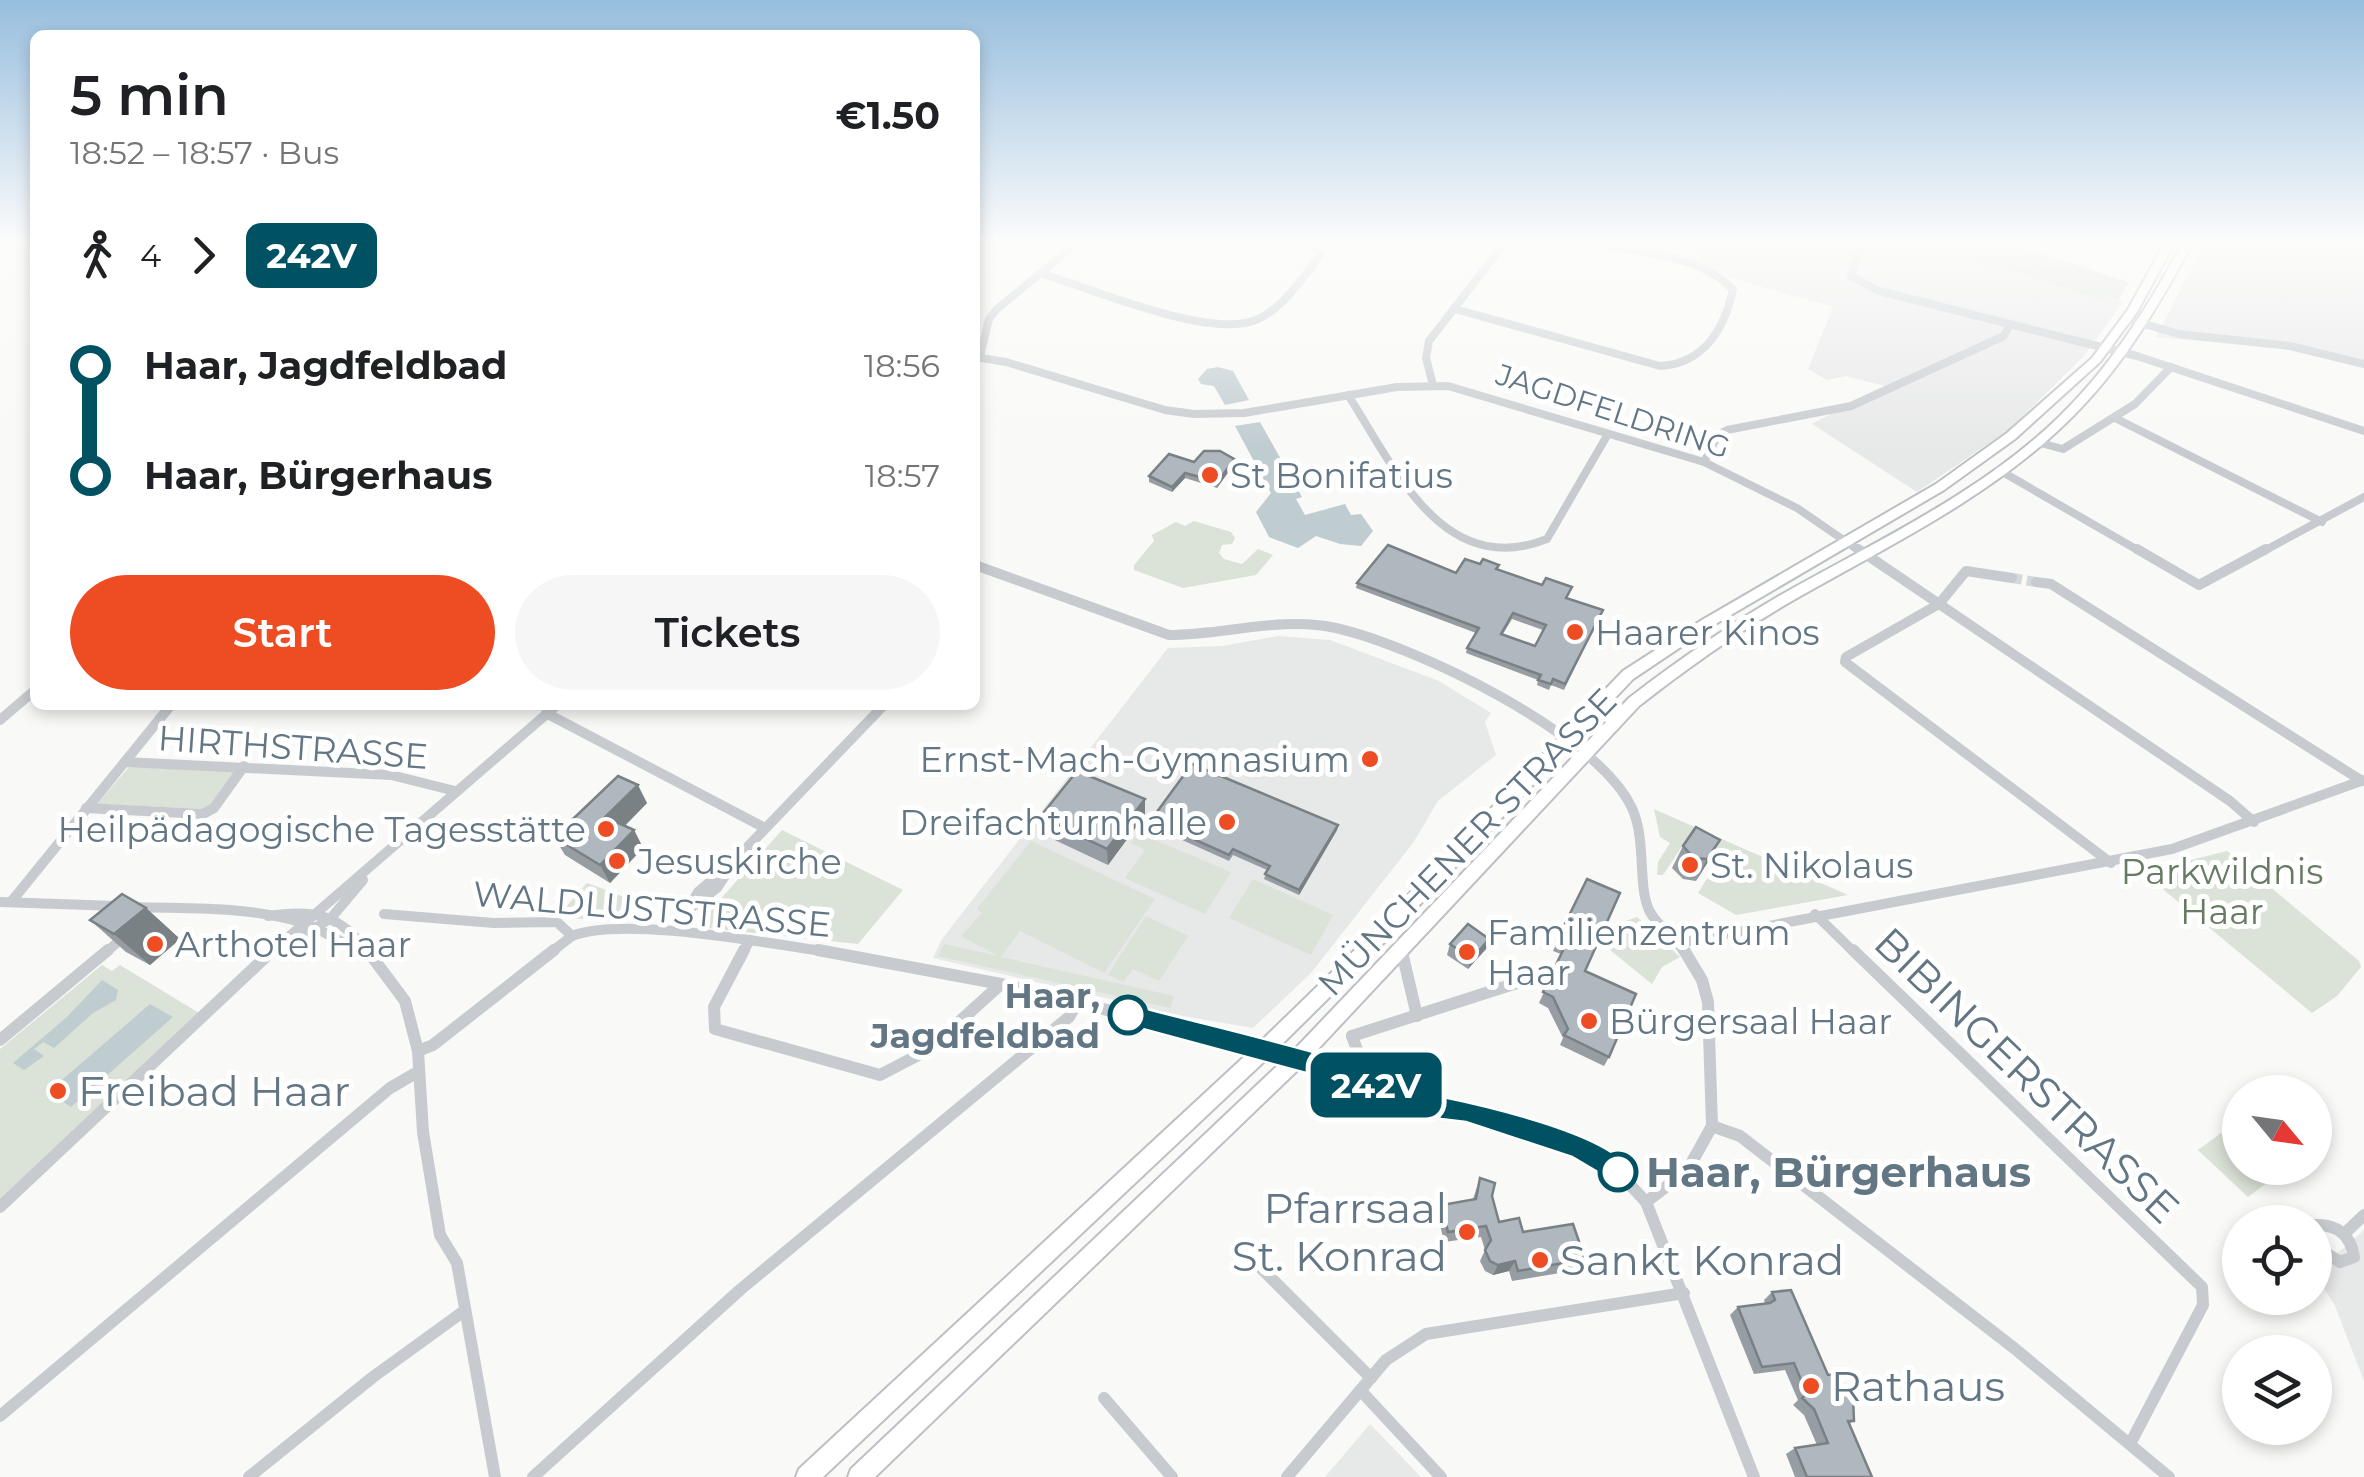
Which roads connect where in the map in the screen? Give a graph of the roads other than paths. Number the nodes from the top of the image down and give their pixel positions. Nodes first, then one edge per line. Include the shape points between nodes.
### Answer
1 (997, 313) edge
2 (1173, 313) edge
3 (1267, 313) edge
4 (1452, 313) edge
5 (1469, 313) edge
6 (1724, 313) edge
7 (1961, 313) edge
8 (2131, 313) edge
9 (2150, 313) edge
10 (2127, 319) junction
11 (2143, 325) junction
12 (2008, 326) junction
13 (980, 347) edge
14 (2105, 349) junction
15 (2123, 353) junction
16 (980, 357) edge
17 (2364, 364) edge
18 (2171, 368) junction
19 (1433, 385) junction
20 (1348, 395) junction
21 (2115, 418) junction
22 (2364, 431) edge
23 (1608, 434) junction
24 (2038, 442) junction
25 (1704, 462) junction
26 (1999, 470) junction
27 (2364, 497) edge
28 (2322, 522) junction
29 (1849, 542) junction
30 (1866, 554) junction
31 (980, 568) edge
32 (2012, 578) tunnel mouth
33 (2036, 582) tunnel mouth
34 (1939, 604) junction
35 (30, 694) edge
36 (166, 710) edge
37 (551, 710) edge
38 (879, 710) edge
39 (546, 714) junction
40 (0, 720) edge
41 (1565, 739) junction
42 (1584, 755) junction
43 (125, 762) junction
44 (244, 766) junction
45 (2363, 781) edge
46 (455, 791) junction
47 (86, 808) junction
48 (2254, 822) junction
49 (764, 828) junction
50 (2110, 863) junction
51 (3, 902) edge
52 (154, 908) junction
53 (384, 914) dead end
54 (1815, 914) junction
55 (144, 920) edge
56 (316, 920) junction
57 (131, 931) edge
58 (674, 932) junction
59 (572, 936) junction
60 (750, 940) junction
61 (1679, 943) junction
62 (365, 952) junction
63 (1402, 952) junction
64 (1523, 981) dead end
65 (1001, 984) junction
66 (1077, 1002) junction
67 (1418, 1016) junction
68 (1334, 1021) junction
69 (1352, 1036) junction
70 (0, 1040) edge
71 (1265, 1049) junction
72 (418, 1051) junction
73 (1298, 1057) junction
74 (416, 1073) junction
75 (1367, 1078) junction
76 (1712, 1126) junction
77 (1646, 1202) junction
78 (0, 1207) edge
79 (2364, 1216) edge
80 (2332, 1226) edge
81 (2344, 1234) junction
82 (1252, 1259) dead end
83 (2332, 1259) edge
84 (1684, 1294) junction
85 (464, 1311) junction
86 (1366, 1384) junction
87 (1104, 1398) dead end
88 (0, 1416) edge
89 (2132, 1442) junction
90 (249, 1477) edge
91 (494, 1477) edge
92 (533, 1477) edge
93 (807, 1477) edge
94 (859, 1477) edge
95 (1172, 1477) edge
96 (1286, 1477) edge
97 (1441, 1477) edge
98 (1754, 1477) edge
99 (2169, 1477) edge

1 - 13 street
2 - 3 street via 1232,326
4 - 19 street via 1426,348
5 - 6 street via 1660,366 1699,359
7 - 12 street
8 - 10 main road, MÜNCHENER STRASSE
9 - 11 main road, MÜNCHENER STRASSE
10 - 11 street
10 - 14 main road, MÜNCHENER STRASSE
11 - 15 main road, MÜNCHENER STRASSE
11 - 17 street
12 - 14 street
12 - 25 street via 2004,336 1851,406 1727,430
14 - 15 street
14 - 29 main road, MÜNCHENER STRASSE via 1988,454
15 - 18 street
15 - 24 main road, MÜNCHENER STRASSE
16 - 20 street, JAGDFELDRING via 1179,412 1244,413
18 - 21 street
18 - 22 street
19 - 20 street, JAGDFELDRING
19 - 23 street, JAGDFELDRING
20 - 23 street via 1434,522 1499,547 1531,547 1552,534
21 - 24 street via 2062,449
21 - 28 street
23 - 25 street, JAGDFELDRING
24 - 26 main road, MÜNCHENER STRASSE
25 - 29 street, JAGDFELDRING via 1778,496
26 - 28 street via 2199,585
26 - 30 main road, MÜNCHENER STRASSE
27 - 28 street
29 - 30 street, JAGDFELDRING
29 - 41 main road, MÜNCHENER STRASSE via 1706,622 1628,675
30 - 34 street, JAGDFELDRING
30 - 42 main road, MÜNCHENER STRASSE via 1673,669
31 - 41 street via 1162,634 1302,623 1351,632 1450,670
32 - 34 street via 1966,571
33 - 45 street via 2050,584
34 - 48 street, JAGDFELDRING
34 - 50 street via 1846,657 1847,664
35 - 40 street
36 - 43 street
37 - 39 street
38 - 49 street
39 - 46 street
39 - 49 street
41 - 42 street
41 - 71 main road, MÜNCHENER STRASSE
42 - 61 street via 1631,806 1643,843 1648,906
42 - 63 main road, MÜNCHENER STRASSE
43 - 44 street, HIRTHSTRASSE
43 - 47 street
44 - 46 street, HIRTHSTRASSE via 391,775
44 - 47 street via 203,814
45 - 48 street
46 - 56 street
47 - 51 street
48 - 50 street
49 - 58 street
50 - 54 street
51 - 52 street
52 - 55 street
52 - 56 street
53 - 59 street, WALDLUSTSTRASSE via 557,922
54 - 61 street
54 - 89 street, BIBINGERSTRASSE via 2202,1287 2203,1305
56 - 62 street via 346,947
56 - 62 street via 356,937
56 - 78 street via 260,964
57 - 70 street
58 - 59 street, WALDLUSTSTRASSE via 584,930
58 - 60 street, WALDLUSTSTRASSE
59 - 72 street
60 - 65 street, WALDLUSTSTRASSE
60 - 65 street via 714,1007 715,1030 880,1076 916,1058
61 - 76 street via 1708,1002
62 - 72 street via 405,1001
63 - 67 street
63 - 68 main road, MÜNCHENER STRASSE
64 - 67 street
65 - 66 street, WALDLUSTSTRASSE
66 - 71 street, WALDLUSTSTRASSE
66 - 92 street via 1069,1017 741,1289
67 - 69 street
68 - 69 street
68 - 73 main road, MÜNCHENER STRASSE
69 - 75 street
71 - 73 street, WALDLUSTSTRASSE
71 - 93 main road, MÜNCHENER STRASSE
72 - 74 street
73 - 75 street, WALDLUSTSTRASSE
73 - 94 main road, MÜNCHENER STRASSE
74 - 85 street via 440,1234 457,1263
74 - 88 street via 328,1139
75 - 77 street, WALDLUSTSTRASSE via 1441,1108 1579,1148 1620,1173
76 - 77 street via 1686,1176
76 - 89 street via 1740,1136
77 - 84 street
79 - 81 street
80 - 81 street
81 - 83 street via 2355,1252 2351,1260
82 - 86 street
84 - 86 street via 1426,1334 1386,1360
84 - 98 street
85 - 90 street
85 - 91 street
86 - 96 street
86 - 97 street
87 - 95 street
89 - 99 street

